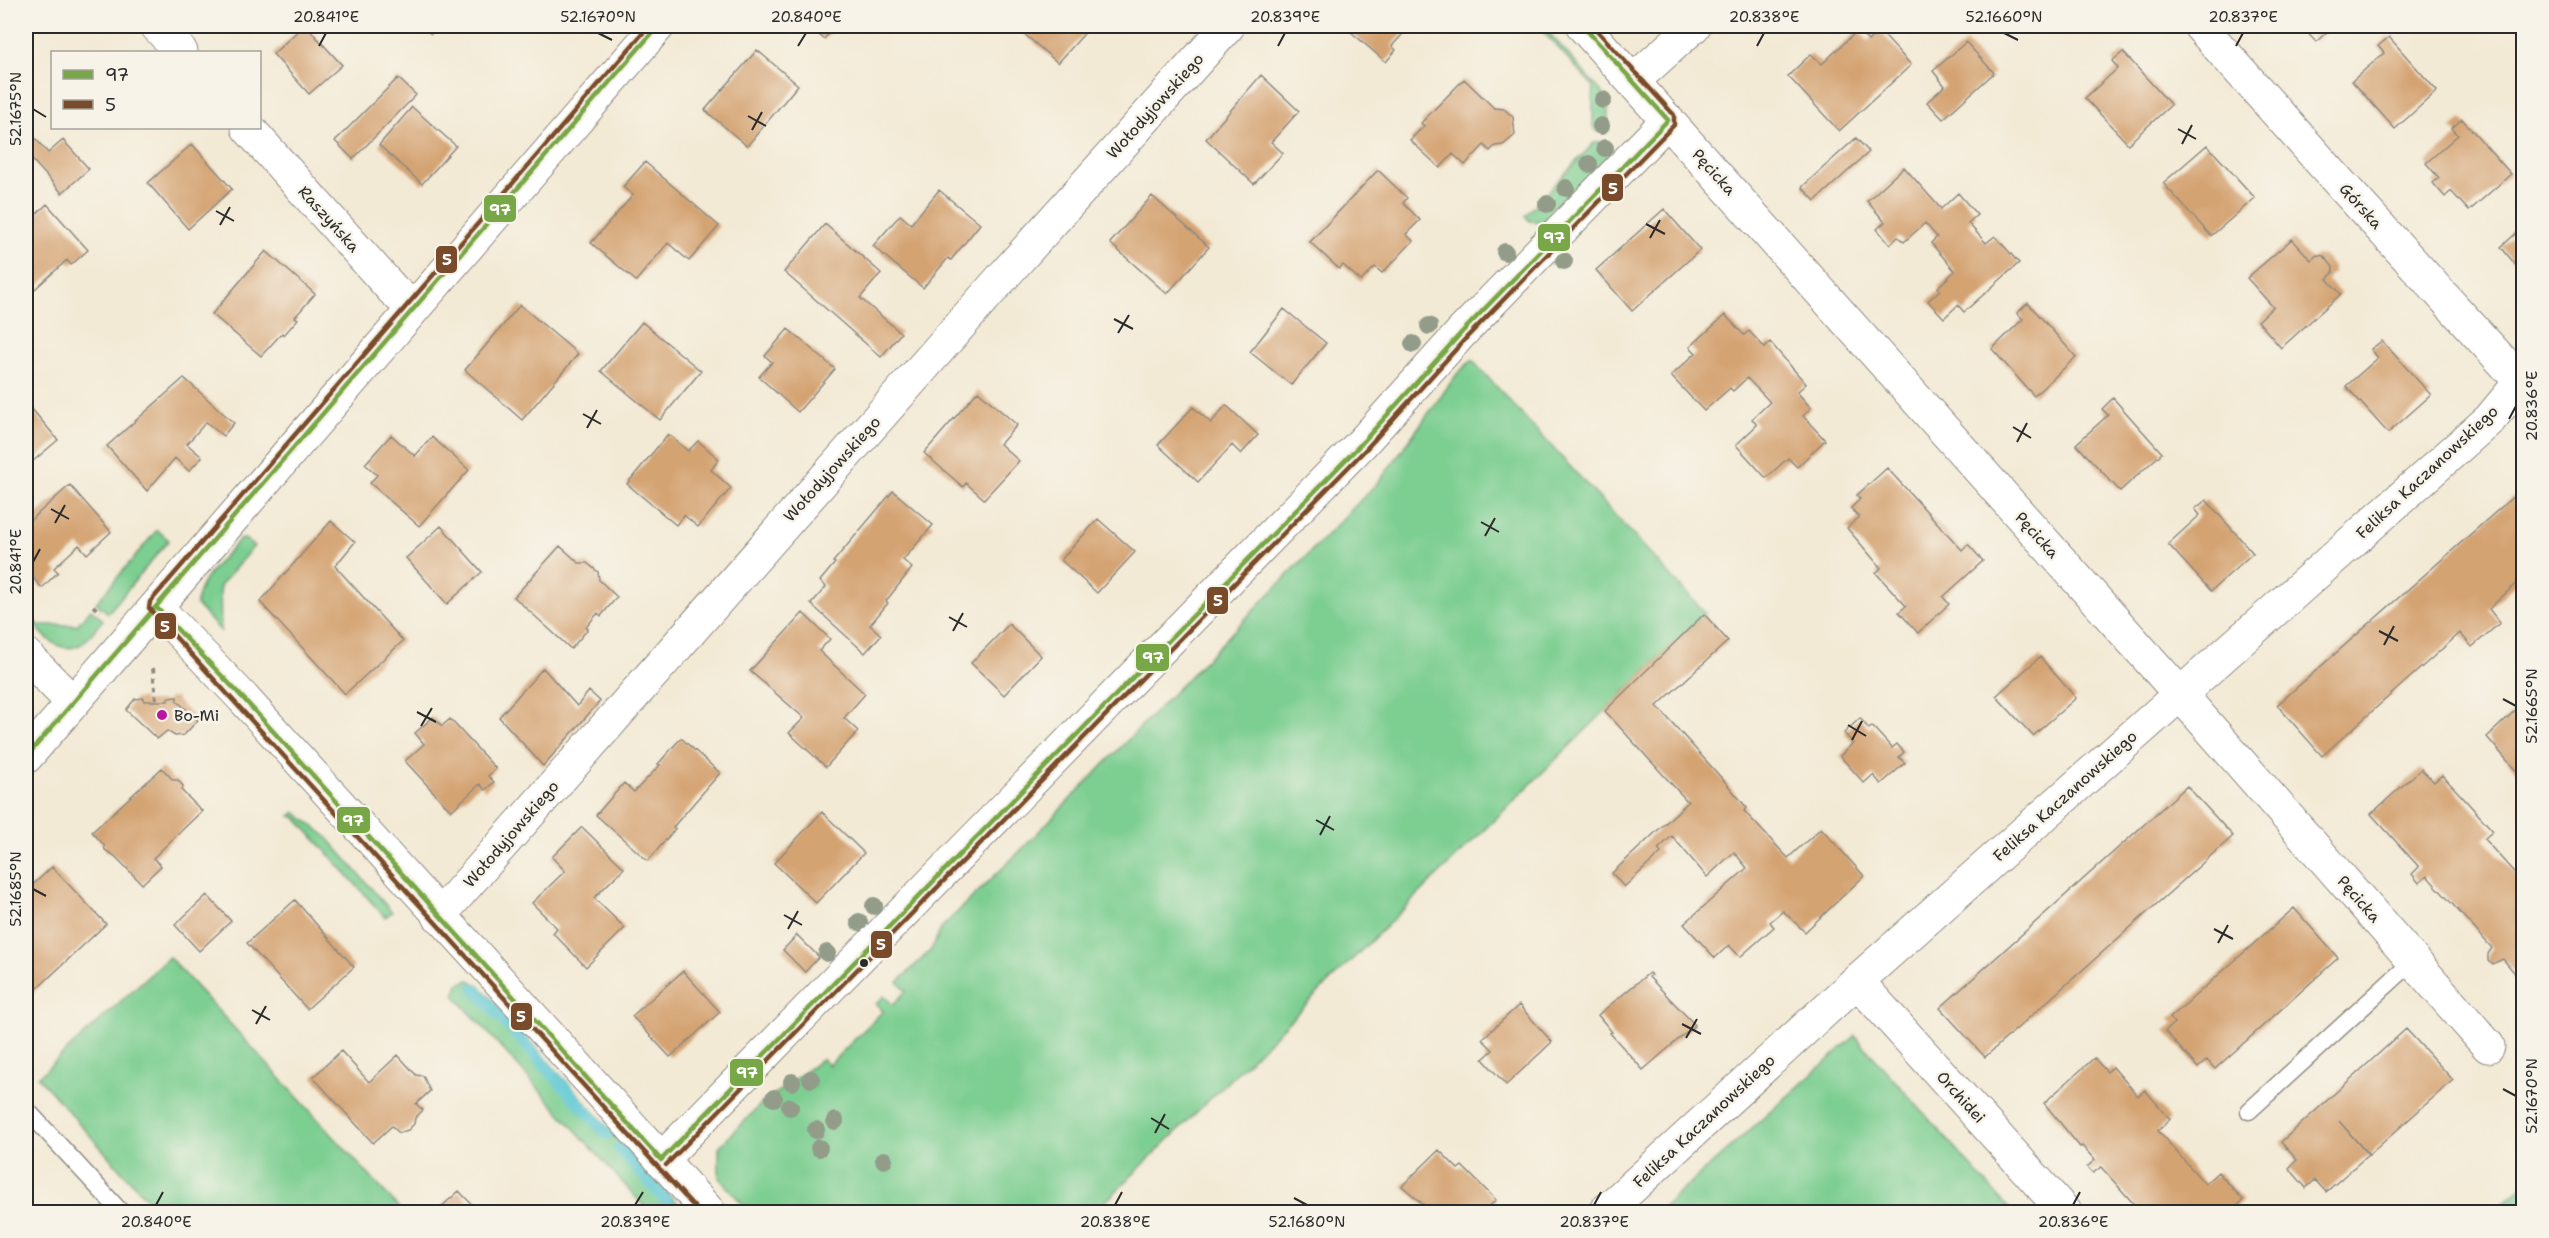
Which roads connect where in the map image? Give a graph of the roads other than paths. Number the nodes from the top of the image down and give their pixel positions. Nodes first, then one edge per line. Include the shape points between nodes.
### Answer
1 (157, 26) edge
2 (658, 26) edge
3 (1228, 26) edge
4 (1583, 26) edge
5 (1694, 26) edge
6 (2200, 26) edge
7 (180, 51) edge
8 (1633, 81) junction
9 (1668, 120) junction
10 (249, 129) edge
11 (413, 308) junction
12 (2522, 381) edge
13 (156, 608) junction
14 (26, 655) edge
15 (2180, 694) junction
16 (72, 702) junction
17 (26, 757) edge
18 (439, 916) junction
19 (2413, 961) junction
20 (1857, 981) junction
21 (2488, 1046) dead end
22 (26, 1109) edge
23 (2248, 1111) dead end
24 (661, 1160) junction
25 (122, 1212) edge
26 (709, 1212) edge
27 (1605, 1212) edge
28 (2065, 1212) edge

1 - 7 street
2 - 11 street
3 - 18 street, Wołodyjowskiego
4 - 8 street, Pęcicka
5 - 8 street
6 - 12 street, Górska
8 - 9 street, Pęcicka
9 - 15 street, Pęcicka
9 - 24 street via 1462,332 1362,443
10 - 11 street, Raszyńska
11 - 13 street
12 - 15 street, Feliksa Kaczanowskiego via 2490,419
13 - 16 street
13 - 18 street
14 - 16 street
15 - 19 street, Pęcicka
15 - 20 street, Feliksa Kaczanowskiego
16 - 17 street
18 - 24 street
19 - 21 street, Pęcicka
19 - 23 lane
20 - 27 street, Feliksa Kaczanowskiego
20 - 28 street, Orchidei
22 - 25 lane
24 - 26 street

